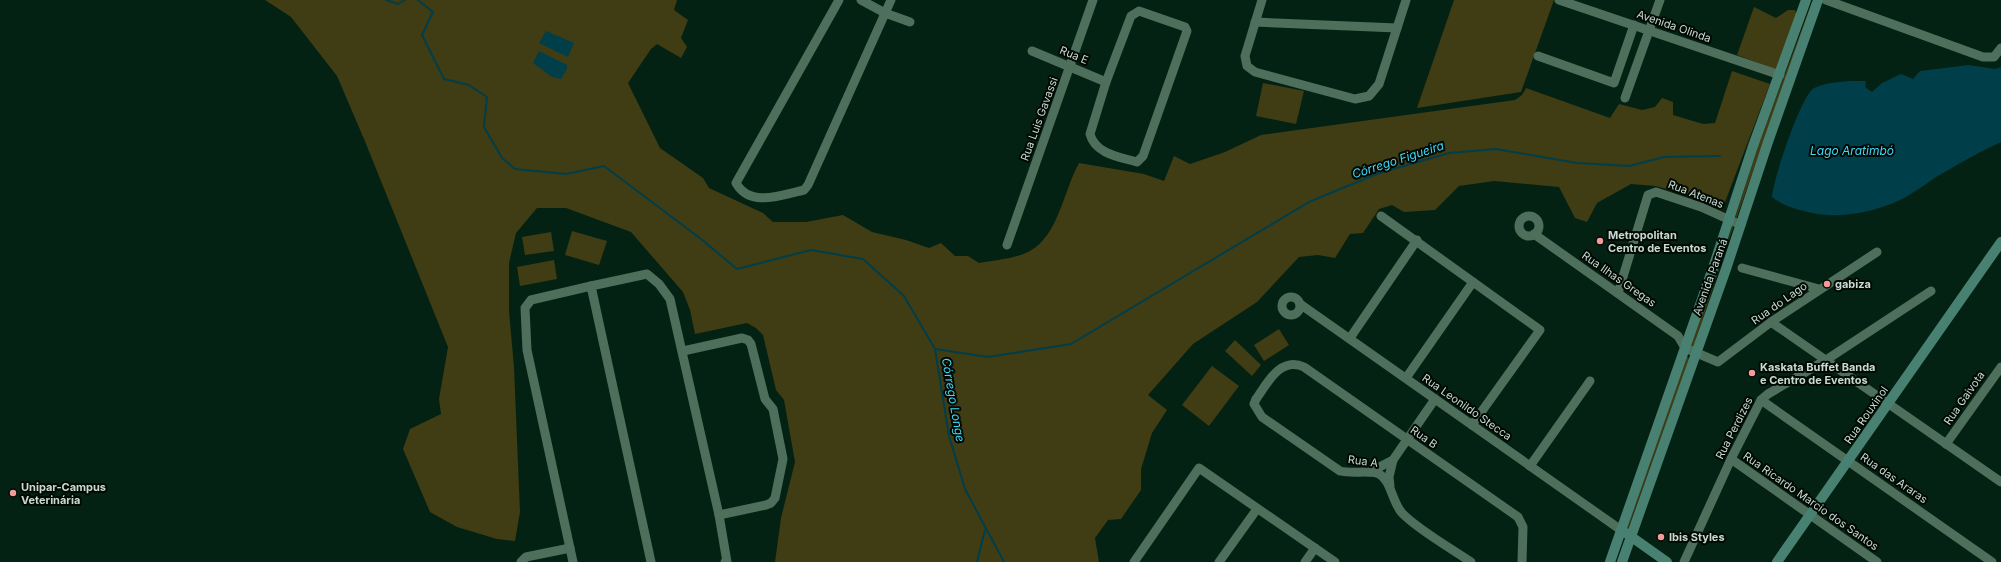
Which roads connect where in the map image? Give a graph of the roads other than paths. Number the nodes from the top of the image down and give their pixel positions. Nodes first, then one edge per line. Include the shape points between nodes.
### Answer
1 (839, 0) edge
2 (861, 0) edge
3 (891, 0) edge
4 (1093, 0) edge
5 (1262, 0) edge
6 (1406, 0) edge
7 (1559, 0) edge
8 (1660, 0) edge
9 (1806, 0) edge
10 (1818, 0) edge
11 (1826, 0) edge
12 (885, 13) junction
13 (910, 22) dead end
14 (1254, 22) junction
15 (1634, 25) junction
16 (1397, 28) junction
17 (1649, 30) junction
18 (2001, 48) edge
19 (1032, 51) dead end
20 (1538, 56) dead end
21 (1070, 67) junction
22 (1780, 75) junction
23 (1106, 82) junction
24 (1625, 98) dead end
25 (1381, 216) dead end
26 (1729, 220) junction
27 (1741, 225) junction
28 (1534, 234) dead end
29 (1417, 240) junction
30 (2001, 242) edge
31 (1007, 245) dead end
32 (1877, 252) dead end
33 (1742, 268) dead end
34 (1473, 282) junction
35 (591, 286) junction
36 (1819, 289) junction
37 (1930, 291) dead end
38 (1618, 293) junction
39 (1299, 308) dead end
40 (1771, 322) junction
41 (1350, 338) junction
42 (1685, 348) junction
43 (683, 351) junction
44 (1695, 354) junction
45 (1826, 360) junction
46 (2001, 366) edge
47 (1277, 371) joint
48 (1406, 378) junction
49 (1590, 382) dead end
50 (1435, 399) junction
51 (1761, 400) junction
52 (1888, 404) junction
53 (1472, 425) junction
54 (1407, 440) junction
55 (1946, 444) junction
56 (1731, 459) junction
57 (1393, 460) junction
58 (1848, 460) junction
59 (1530, 466) junction
60 (1368, 472) junction
61 (2001, 482) edge
62 (1390, 488) junction
63 (1257, 509) junction
64 (719, 515) junction
65 (1810, 515) junction
66 (1621, 530) junction
67 (1631, 536) junction
68 (570, 548) junction
69 (1315, 548) junction
70 (1872, 561) edge
71 (521, 562) edge
72 (573, 562) edge
73 (651, 562) edge
74 (725, 562) edge
75 (1134, 562) edge
76 (1219, 562) edge
77 (1305, 562) edge
78 (1335, 562) edge
79 (1471, 562) edge
80 (1522, 562) edge
81 (1610, 562) edge
82 (1622, 562) edge
83 (1667, 562) edge
84 (1684, 562) edge
85 (1777, 562) edge
86 (1992, 562) edge

1 - 12 street via 736,183 739,188 758,199 804,190 808,185
2 - 12 street
3 - 12 street
4 - 21 street, Rua Luis Gavassi
5 - 14 street
6 - 16 street
7 - 15 street, Avenida Olinda
8 - 17 street
9 - 22 main road, Avenida Paraná
10 - 27 main road, Avenida Paraná
11 - 18 street via 1983,57 1994,57
12 - 13 street
14 - 16 street
14 - 16 street via 1245,56 1247,66 1255,72 1355,99 1369,96 1379,84
15 - 17 street, Avenida Olinda
15 - 20 street via 1614,83
17 - 22 street, Avenida Olinda
17 - 24 street
19 - 21 street, Rua E
21 - 23 street, Rua E
21 - 31 street, Rua Luis Gavassi
22 - 26 main road, Avenida Paraná
23 - 23 street via 1091,127 1092,142 1103,151 1137,162 1143,156 1187,31 1185,27 1139,11 1134,13
25 - 29 street
26 - 27 street, Rua Atenas
26 - 38 street, Rua Atenas via 1683,200 1656,192 1648,195
26 - 42 main road, Avenida Paraná
27 - 44 main road, Avenida Paraná
28 - 38 street, Rua Ilhas Gregas
29 - 34 street
29 - 41 street
30 - 52 main road, Rua Rouxinol
32 - 36 street, Rua do Lago
33 - 36 street
34 - 48 street
34 - 53 street via 1540,330
35 - 43 street via 647,274 659,284 670,299
35 - 68 street via 531,300 525,308 527,350
35 - 73 street
36 - 40 street, Rua do Lago
37 - 45 street, Rua Perdizes
38 - 42 street, Rua Ilhas Gregas via 1678,336
39 - 41 street, Rua Leonildo Stecca via 1311,312
40 - 44 street, Rua do Lago via 1718,362
40 - 45 street
41 - 48 street, Rua Leonildo Stecca
42 - 44 street
42 - 66 main road, Avenida Paraná
43 - 64 street
43 - 64 street via 742,338 748,340 752,344 765,399 774,409 783,459 775,498 766,505
44 - 67 main road, Avenida Paraná
45 - 51 street, Rua Perdizes
45 - 52 street
46 - 55 street, Rua Gaivota
47 - 54 street, Rua B via 1290,364 1304,367
47 - 60 street, Rua A via 1256,399 1254,404 1258,413 1340,470 1348,473
48 - 50 street, Rua Leonildo Stecca
49 - 59 street
50 - 53 street, Rua Leonildo Stecca
50 - 54 street
51 - 56 street, Rua Perdizes
51 - 58 street, Rua das Araras
52 - 55 street
52 - 58 main road, Rua Rouxinol
53 - 59 street, Rua Leonildo Stecca
54 - 57 street
54 - 80 street, Rua B via 1518,517 1523,533
55 - 61 street
56 - 65 street, Rua Ricardo Marcio dos Santos
56 - 84 street, Rua Perdizes
57 - 60 street
57 - 62 street via 1389,477
58 - 65 main road, Rua Rouxinol
58 - 86 street, Rua das Araras
59 - 66 street, Rua Leonildo Stecca
60 - 62 street, Rua A via 1381,474
62 - 79 street, Rua A via 1395,504 1406,518
63 - 69 street
63 - 75 street via 1199,468
63 - 76 street
64 - 74 street
65 - 70 street, Rua Ricardo Marcio dos Santos
65 - 85 main road, Rua Rouxinol
66 - 67 main road
66 - 81 main road, Avenida Paraná
67 - 82 main road, Avenida Paraná
67 - 83 main road
68 - 71 street via 526,557
68 - 72 street
69 - 77 street
69 - 78 street

